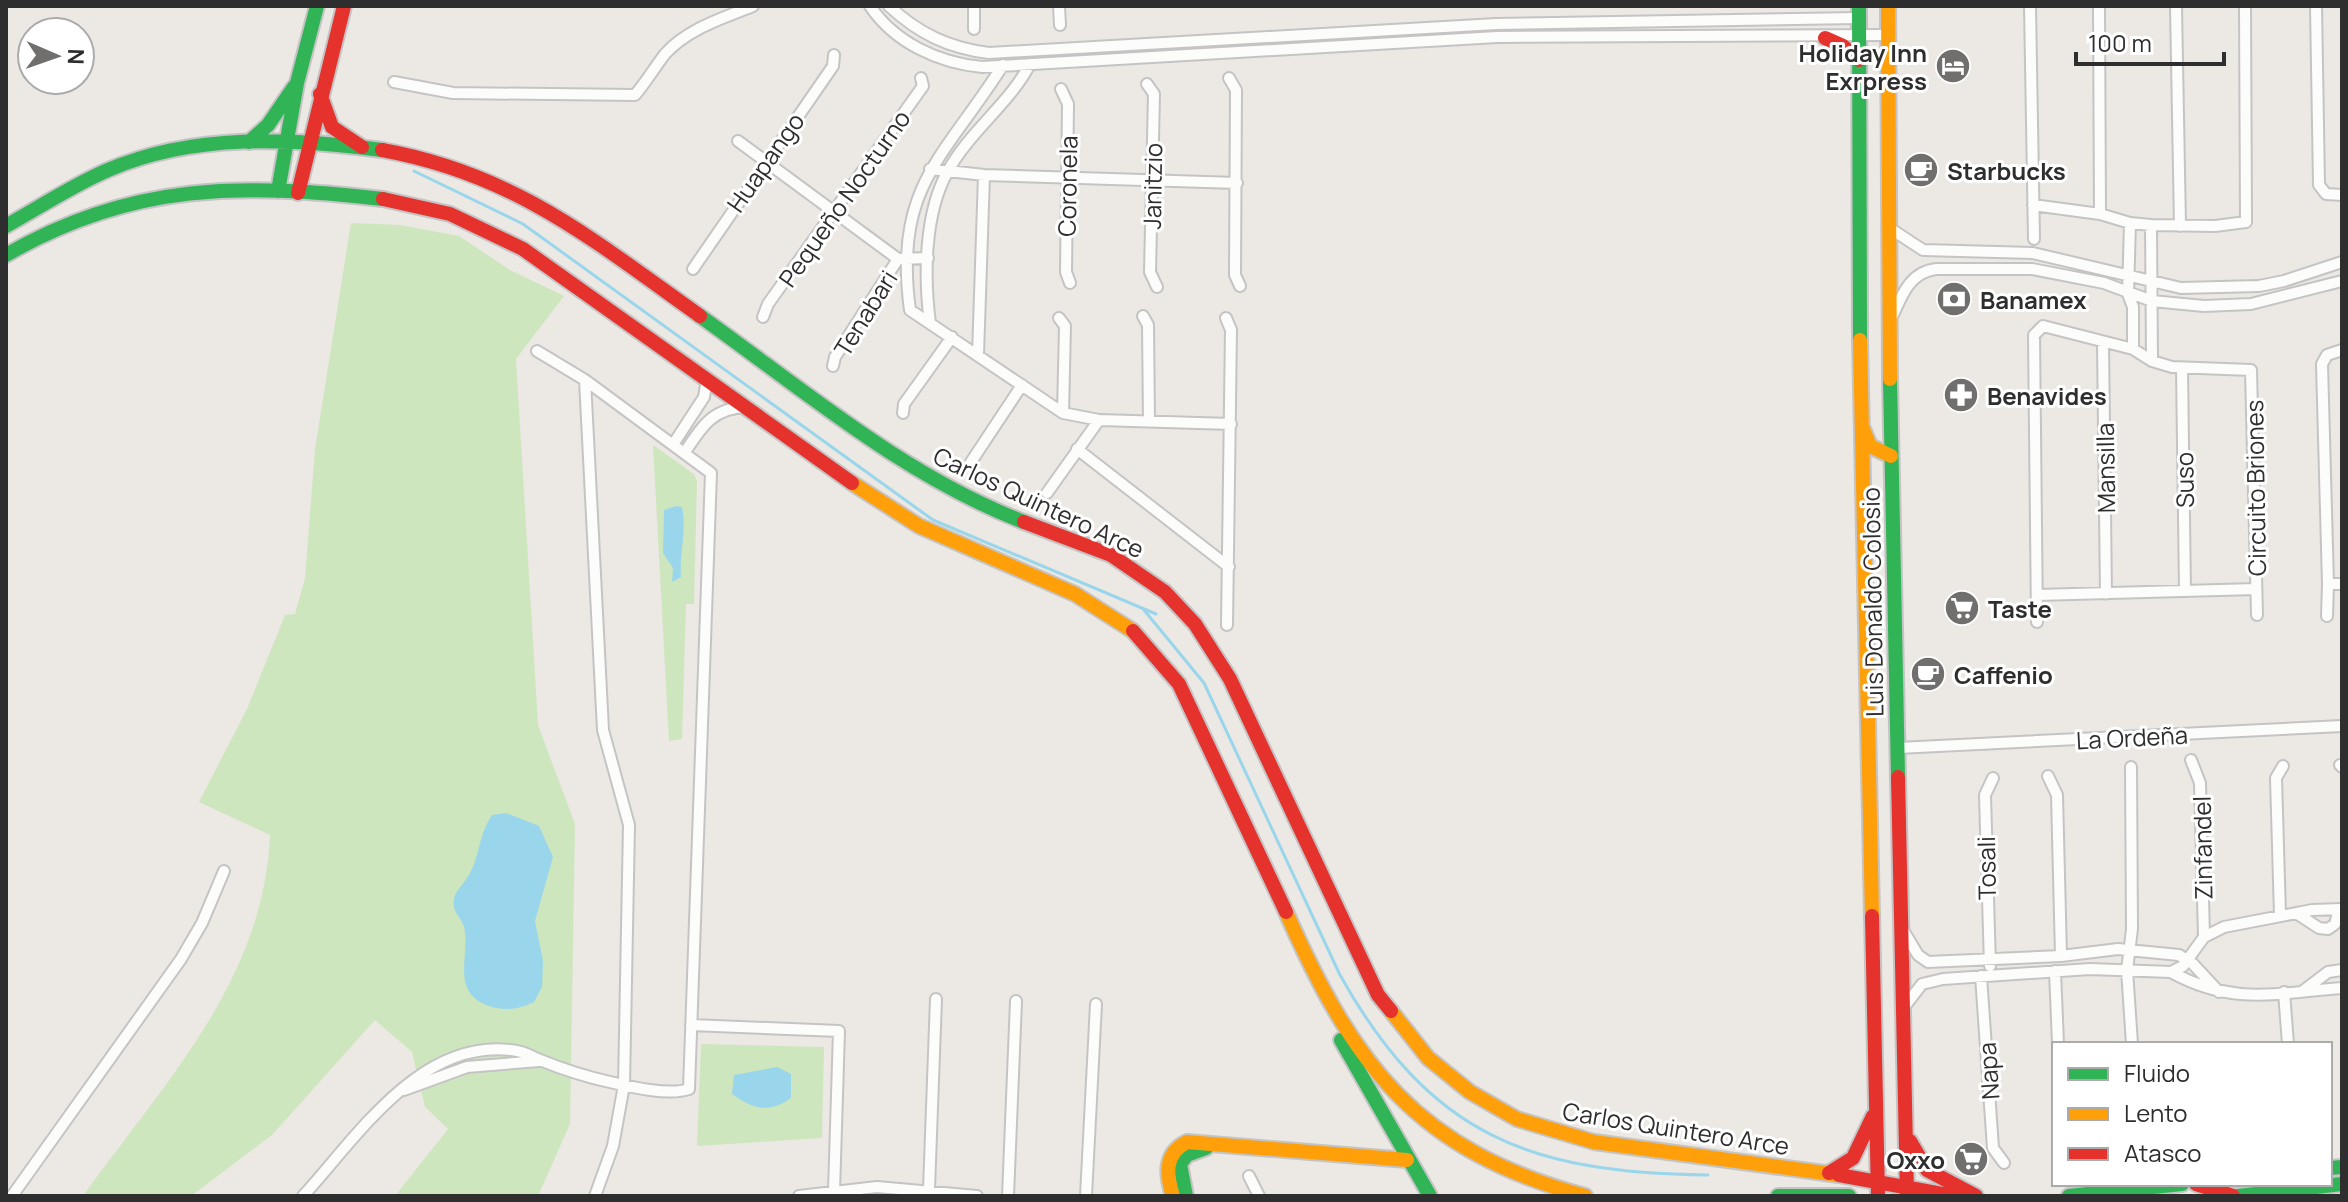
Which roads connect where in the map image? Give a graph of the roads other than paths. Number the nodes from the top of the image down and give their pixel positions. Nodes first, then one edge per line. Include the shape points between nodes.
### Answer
1 (317, 6) edge
2 (344, 6) edge
3 (753, 6) edge
4 (870, 6) edge
5 (889, 6) edge
6 (974, 6) edge
7 (1059, 6) edge
8 (1888, 6) edge
9 (2030, 6) edge
10 (2099, 6) edge
11 (2176, 6) edge
12 (2245, 6) edge
13 (2316, 6) edge
14 (1859, 12) edge
15 (1674, 21) junction
16 (1496, 24) junction
17 (1060, 25) dead end
18 (974, 29) dead end
19 (1305, 34) junction
20 (1888, 35) junction
21 (1859, 36) junction
22 (1497, 37) junction
23 (1674, 38) junction
24 (1825, 38) junction
25 (1307, 49) junction
26 (1033, 52) junction
27 (1009, 53) junction
28 (834, 55) dead end
29 (1859, 60) junction
30 (1029, 66) junction
31 (1002, 67) junction
32 (921, 78) dead end
33 (1229, 78) dead end
34 (394, 82) dead end
35 (297, 83) junction
36 (1147, 84) dead end
37 (1061, 89) dead end
38 (320, 93) junction
39 (738, 141) dead end
40 (249, 142) junction
41 (287, 142) junction
42 (307, 144) junction
43 (366, 149) junction
44 (765, 162) junction
45 (930, 169) junction
46 (948, 171) junction
47 (984, 175) junction
48 (1068, 178) junction
49 (1153, 180) junction
50 (1237, 183) junction
51 (278, 191) junction
52 (298, 193) junction
53 (2342, 195) edge
54 (2033, 205) junction
55 (833, 212) junction
56 (2100, 214) junction
57 (2130, 223) junction
58 (2151, 225) junction
59 (6, 226) edge
60 (2180, 226) junction
61 (1891, 229) junction
62 (2034, 239) dead end
63 (2033, 253) junction
64 (6, 255) edge
65 (928, 258) junction
66 (904, 259) junction
67 (2342, 262) edge
68 (693, 269) dead end
69 (2032, 269) junction
70 (2129, 274) junction
71 (2154, 279) junction
72 (2284, 281) junction
73 (2342, 281) edge
74 (1070, 283) dead end
75 (1240, 286) dead end
76 (1157, 287) dead end
77 (2128, 294) junction
78 (2289, 297) junction
79 (2152, 301) junction
80 (1143, 316) dead end
81 (763, 317) dead end
82 (1892, 317) junction
83 (1059, 318) dead end
84 (1226, 318) dead end
85 (930, 323) junction
86 (952, 337) junction
87 (2103, 343) junction
88 (2133, 349) junction
89 (2342, 350) edge
90 (537, 351) dead end
91 (978, 355) junction
92 (2152, 361) junction
93 (833, 366) dead end
94 (2182, 369) junction
95 (707, 379) junction
96 (585, 380) junction
97 (1022, 385) junction
98 (746, 407) junction
99 (903, 413) dead end
100 (1063, 413) junction
101 (693, 417) junction
102 (1860, 419) junction
103 (1099, 420) junction
104 (1149, 421) junction
105 (703, 424) junction
106 (1231, 424) junction
107 (674, 443) junction
108 (1077, 449) junction
109 (685, 452) junction
110 (1891, 456) junction
111 (971, 462) dead end
112 (1047, 493) dead end
113 (1229, 567) junction
114 (2328, 584) junction
115 (2342, 584) edge
116 (2256, 589) junction
117 (2185, 591) junction
118 (2106, 594) junction
119 (2037, 595) junction
120 (2257, 615) dead end
121 (2327, 616) dead end
122 (2037, 622) dead end
123 (1227, 625) dead end
124 (2342, 726) edge
125 (1898, 748) junction
126 (2191, 760) dead end
127 (2283, 766) dead end
128 (2131, 767) dead end
129 (2048, 776) dead end
130 (1993, 778) dead end
131 (1868, 818) junction
132 (1900, 825) junction
133 (224, 871) dead end
134 (2341, 909) edge
135 (2296, 913) junction
136 (2280, 915) junction
137 (1900, 925) junction
138 (2204, 937) junction
139 (2130, 950) junction
140 (2061, 956) junction
141 (2188, 960) junction
142 (1989, 961) junction
143 (2127, 970) junction
144 (2342, 970) edge
145 (2055, 971) junction
146 (2171, 972) junction
147 (1986, 975) junction
148 (2342, 988) edge
149 (2303, 991) junction
150 (2219, 992) junction
151 (2284, 992) junction
152 (1323, 993) junction
153 (936, 999) dead end
154 (1016, 1001) dead end
155 (1096, 1004) dead end
156 (1904, 1008) junction
157 (691, 1025) junction
158 (2058, 1042) edge
159 (2132, 1042) edge
160 (2288, 1042) edge
161 (624, 1085) junction
162 (1398, 1096) junction
163 (1374, 1100) junction
164 (1876, 1107) junction
165 (1905, 1125) junction
166 (1211, 1147) junction
167 (1407, 1160) junction
168 (2004, 1163) dead end
169 (1829, 1173) junction
170 (1249, 1176) dead end
171 (1877, 1180) junction
172 (2163, 1186) edge
173 (2201, 1186) edge
174 (2324, 1186) edge
175 (929, 1189) junction
176 (834, 1191) junction
177 (1907, 1191) edge
178 (12, 1196) edge
179 (303, 1196) edge
180 (595, 1196) edge
181 (799, 1196) edge
182 (977, 1196) edge
183 (1008, 1196) edge
184 (1086, 1196) edge
185 (1173, 1196) edge
186 (1186, 1196) edge
187 (1259, 1196) edge
188 (1430, 1196) edge
189 (1585, 1196) edge
190 (1778, 1196) edge
191 (1849, 1196) edge
192 (1878, 1196) edge
193 (1953, 1196) edge
194 (1976, 1196) edge
195 (2069, 1196) edge
196 (2236, 1196) edge

1 - 35 main road
2 - 38 main road
3 - 34 street via 680,41 635,95 453,93
4 - 31 street via 917,48 962,65
5 - 27 street via 931,38 962,50
6 - 18 street
7 - 17 street
8 - 20 main road, Luis Donaldo Colosio
9 - 54 street
10 - 56 street
11 - 60 street
12 - 60 street via 2246,222
13 - 53 street via 2319,185 2326,194
14 - 15 street
14 - 21 main road, Luis Donaldo Colosio
15 - 16 street
15 - 23 street
16 - 19 street
16 - 22 street
19 - 25 street
19 - 26 street
20 - 21 street
20 - 61 main road, Luis Donaldo Colosio
21 - 24 street
21 - 29 main road, Luis Donaldo Colosio
22 - 23 street
22 - 25 street
23 - 24 street
24 - 29 main road
25 - 30 street
26 - 27 street
26 - 30 street
27 - 31 street
28 - 44 street, Huapango via 833,66
29 - 102 main road, Luis Donaldo Colosio
30 - 31 street
30 - 46 street
31 - 45 street
32 - 55 street, Pequeño Nocturno via 923,86
33 - 50 street via 1236,90
35 - 40 main road via 268,125
35 - 41 main road
36 - 49 street, Janitzio via 1154,94
37 - 48 street, Coronela via 1068,104
38 - 42 main road
38 - 43 main road via 332,127
39 - 44 street
40 - 41 main road, Carlos Quintero Arce
40 - 59 main road, Carlos Quintero Arce via 199,144 125,163
41 - 42 main road, Carlos Quintero Arce
41 - 51 main road
42 - 43 main road, Carlos Quintero Arce
42 - 52 main road
43 - 169 main road, Carlos Quintero Arce via 446,164 518,191 920,473 978,504 1111,555 1165,592 1208,641 1230,679 1378,995 1428,1058 1470,1092 1517,1119 1580,1139
44 - 55 street
44 - 68 street, Huapango
45 - 46 street
45 - 66 street via 914,206
46 - 47 street
46 - 65 street
47 - 48 street
47 - 91 street
48 - 49 street
48 - 74 street, Coronela
49 - 50 street
49 - 76 street, Janitzio via 1150,272
50 - 75 street via 1235,275
51 - 52 main road
51 - 64 main road via 203,190 110,204 66,220
52 - 95 main road via 420,206 497,234
54 - 56 street
54 - 62 street
55 - 66 street
55 - 81 street, Pequeño Nocturno
56 - 57 street
57 - 58 street
57 - 70 street
58 - 60 street
58 - 71 street
61 - 63 street via 1912,246 1937,253
61 - 82 main road, Luis Donaldo Colosio
63 - 69 street
63 - 70 street
65 - 66 street
65 - 85 street
66 - 85 street via 910,310
66 - 93 street, Tenabari
67 - 72 street
69 - 77 street via 2104,283
69 - 82 street via 1929,270 1906,286
70 - 71 street
70 - 77 street
71 - 72 street via 2196,288
71 - 79 street
72 - 78 street
73 - 78 street
77 - 79 street
77 - 88 street
78 - 79 street via 2231,307
79 - 92 street
80 - 104 street via 1148,325
82 - 110 main road, Luis Donaldo Colosio
83 - 100 street via 1065,326
84 - 106 street via 1231,330
85 - 86 street
86 - 91 street
86 - 99 street via 904,404
87 - 88 street, Circuito Briones
87 - 118 street, Mansilla
87 - 119 street, Circuito Briones via 2050,326 2034,335
88 - 92 street, Circuito Briones
89 - 114 street via 2327,355 2322,364
90 - 96 street
91 - 97 street
92 - 94 street, Circuito Briones
94 - 116 street, Circuito Briones via 2248,368 2253,373
94 - 117 street, Suso
95 - 98 main road
95 - 101 street
96 - 107 street
96 - 161 street via 603,730 629,825
97 - 100 street
97 - 111 street
98 - 105 street via 722,410
98 - 152 main road via 895,513 959,547 1090,598 1146,640 1188,700
100 - 103 street
101 - 105 street
101 - 107 street
102 - 110 main road via 1870,446
102 - 131 main road, Luis Donaldo Colosio
103 - 104 street
103 - 108 street
104 - 106 street
105 - 109 street
106 - 113 street
107 - 109 street
108 - 112 street
108 - 113 street
109 - 157 street via 711,475
110 - 125 main road, Luis Donaldo Colosio
113 - 123 street
114 - 115 street
114 - 121 street
116 - 117 street, Circuito Briones
116 - 120 street
117 - 118 street, Circuito Briones
118 - 119 street, Circuito Briones
119 - 122 street
124 - 125 street, La Ordeña
125 - 132 main road, Luis Donaldo Colosio
126 - 138 street, Zinfandel via 2200,783
127 - 136 street via 2276,778
128 - 139 street
129 - 140 street via 2057,795
130 - 142 street, Tosali via 1985,795
131 - 132 main road via 1884,814
131 - 164 main road, Luis Donaldo Colosio
132 - 137 main road, Luis Donaldo Colosio
133 - 178 street via 181,959
134 - 135 street
134 - 135 street via 2328,929
135 - 136 street
136 - 138 street via 2224,927
137 - 142 street via 1928,962
137 - 156 main road, Luis Donaldo Colosio
138 - 141 street
139 - 140 street
139 - 141 street
139 - 143 street
140 - 142 street
141 - 146 street
141 - 150 street
142 - 147 street, Tosali
143 - 145 street
143 - 146 street
143 - 159 street
144 - 149 street via 2328,972
145 - 147 street
145 - 158 street
146 - 150 street
147 - 156 street via 1922,984
147 - 168 street, Napa via 1993,1148
148 - 149 street
149 - 151 street
150 - 151 street
151 - 160 street
152 - 162 main road via 1356,1048
152 - 163 main road
153 - 175 street
154 - 183 street
155 - 184 street
156 - 165 main road, Luis Donaldo Colosio
157 - 161 street via 688,1090
157 - 176 street via 839,1031
161 - 179 street via 510,1050 471,1053 421,1073 398,1092
161 - 180 street via 613,1146
162 - 163 main road via 1382,1094
162 - 189 main road via 1447,1137 1497,1168
163 - 167 main road
164 - 169 main road via 1862,1146
164 - 171 main road, Luis Donaldo Colosio
165 - 177 main road, Luis Donaldo Colosio
165 - 194 main road via 1924,1168
166 - 167 main road
166 - 185 main road via 1187,1142 1170,1152 1167,1171
166 - 186 main road via 1191,1151 1179,1162
167 - 188 main road
169 - 171 main road, Carlos Quintero Arce
170 - 187 street
171 - 177 main road, Carlos Quintero Arce
171 - 192 main road, Luis Donaldo Colosio
172 - 195 main road
173 - 196 main road
174 - 196 main road
175 - 176 street
175 - 182 street
176 - 181 street
177 - 193 main road, Carlos Quintero Arce
190 - 191 main road, Carlos Quintero Arce

